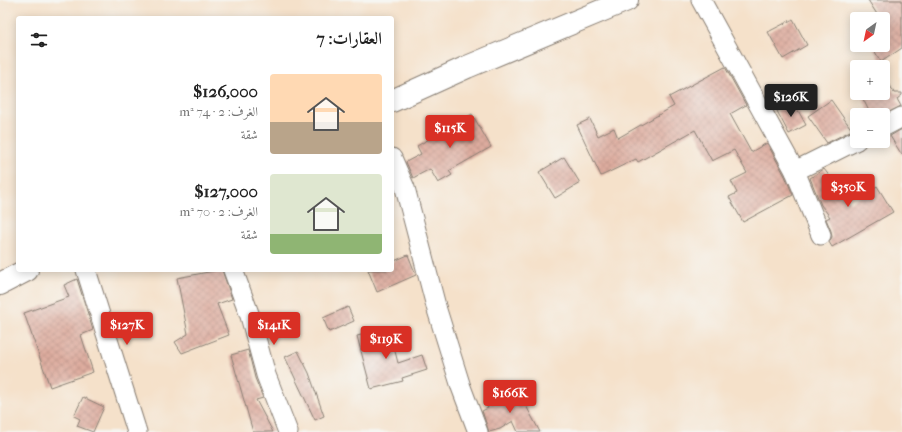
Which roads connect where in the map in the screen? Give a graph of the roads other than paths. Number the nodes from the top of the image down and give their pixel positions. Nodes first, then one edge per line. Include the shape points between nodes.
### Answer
1 (627, 0) edge
2 (700, 0) edge
3 (394, 100) edge
4 (902, 117) edge
5 (890, 123) edge
6 (850, 144) edge
7 (394, 163) edge
8 (795, 171) junction
9 (821, 235) dead end
10 (23, 272) edge
11 (87, 272) edge
12 (234, 272) edge
13 (0, 284) edge
14 (137, 432) edge
15 (288, 432) edge
16 (478, 432) edge

1 - 3 main road
2 - 8 street
4 - 5 street
6 - 8 street
7 - 16 street via 405,188 437,310
8 - 9 street
10 - 13 main road
11 - 14 street
12 - 15 street via 250,316 266,376

